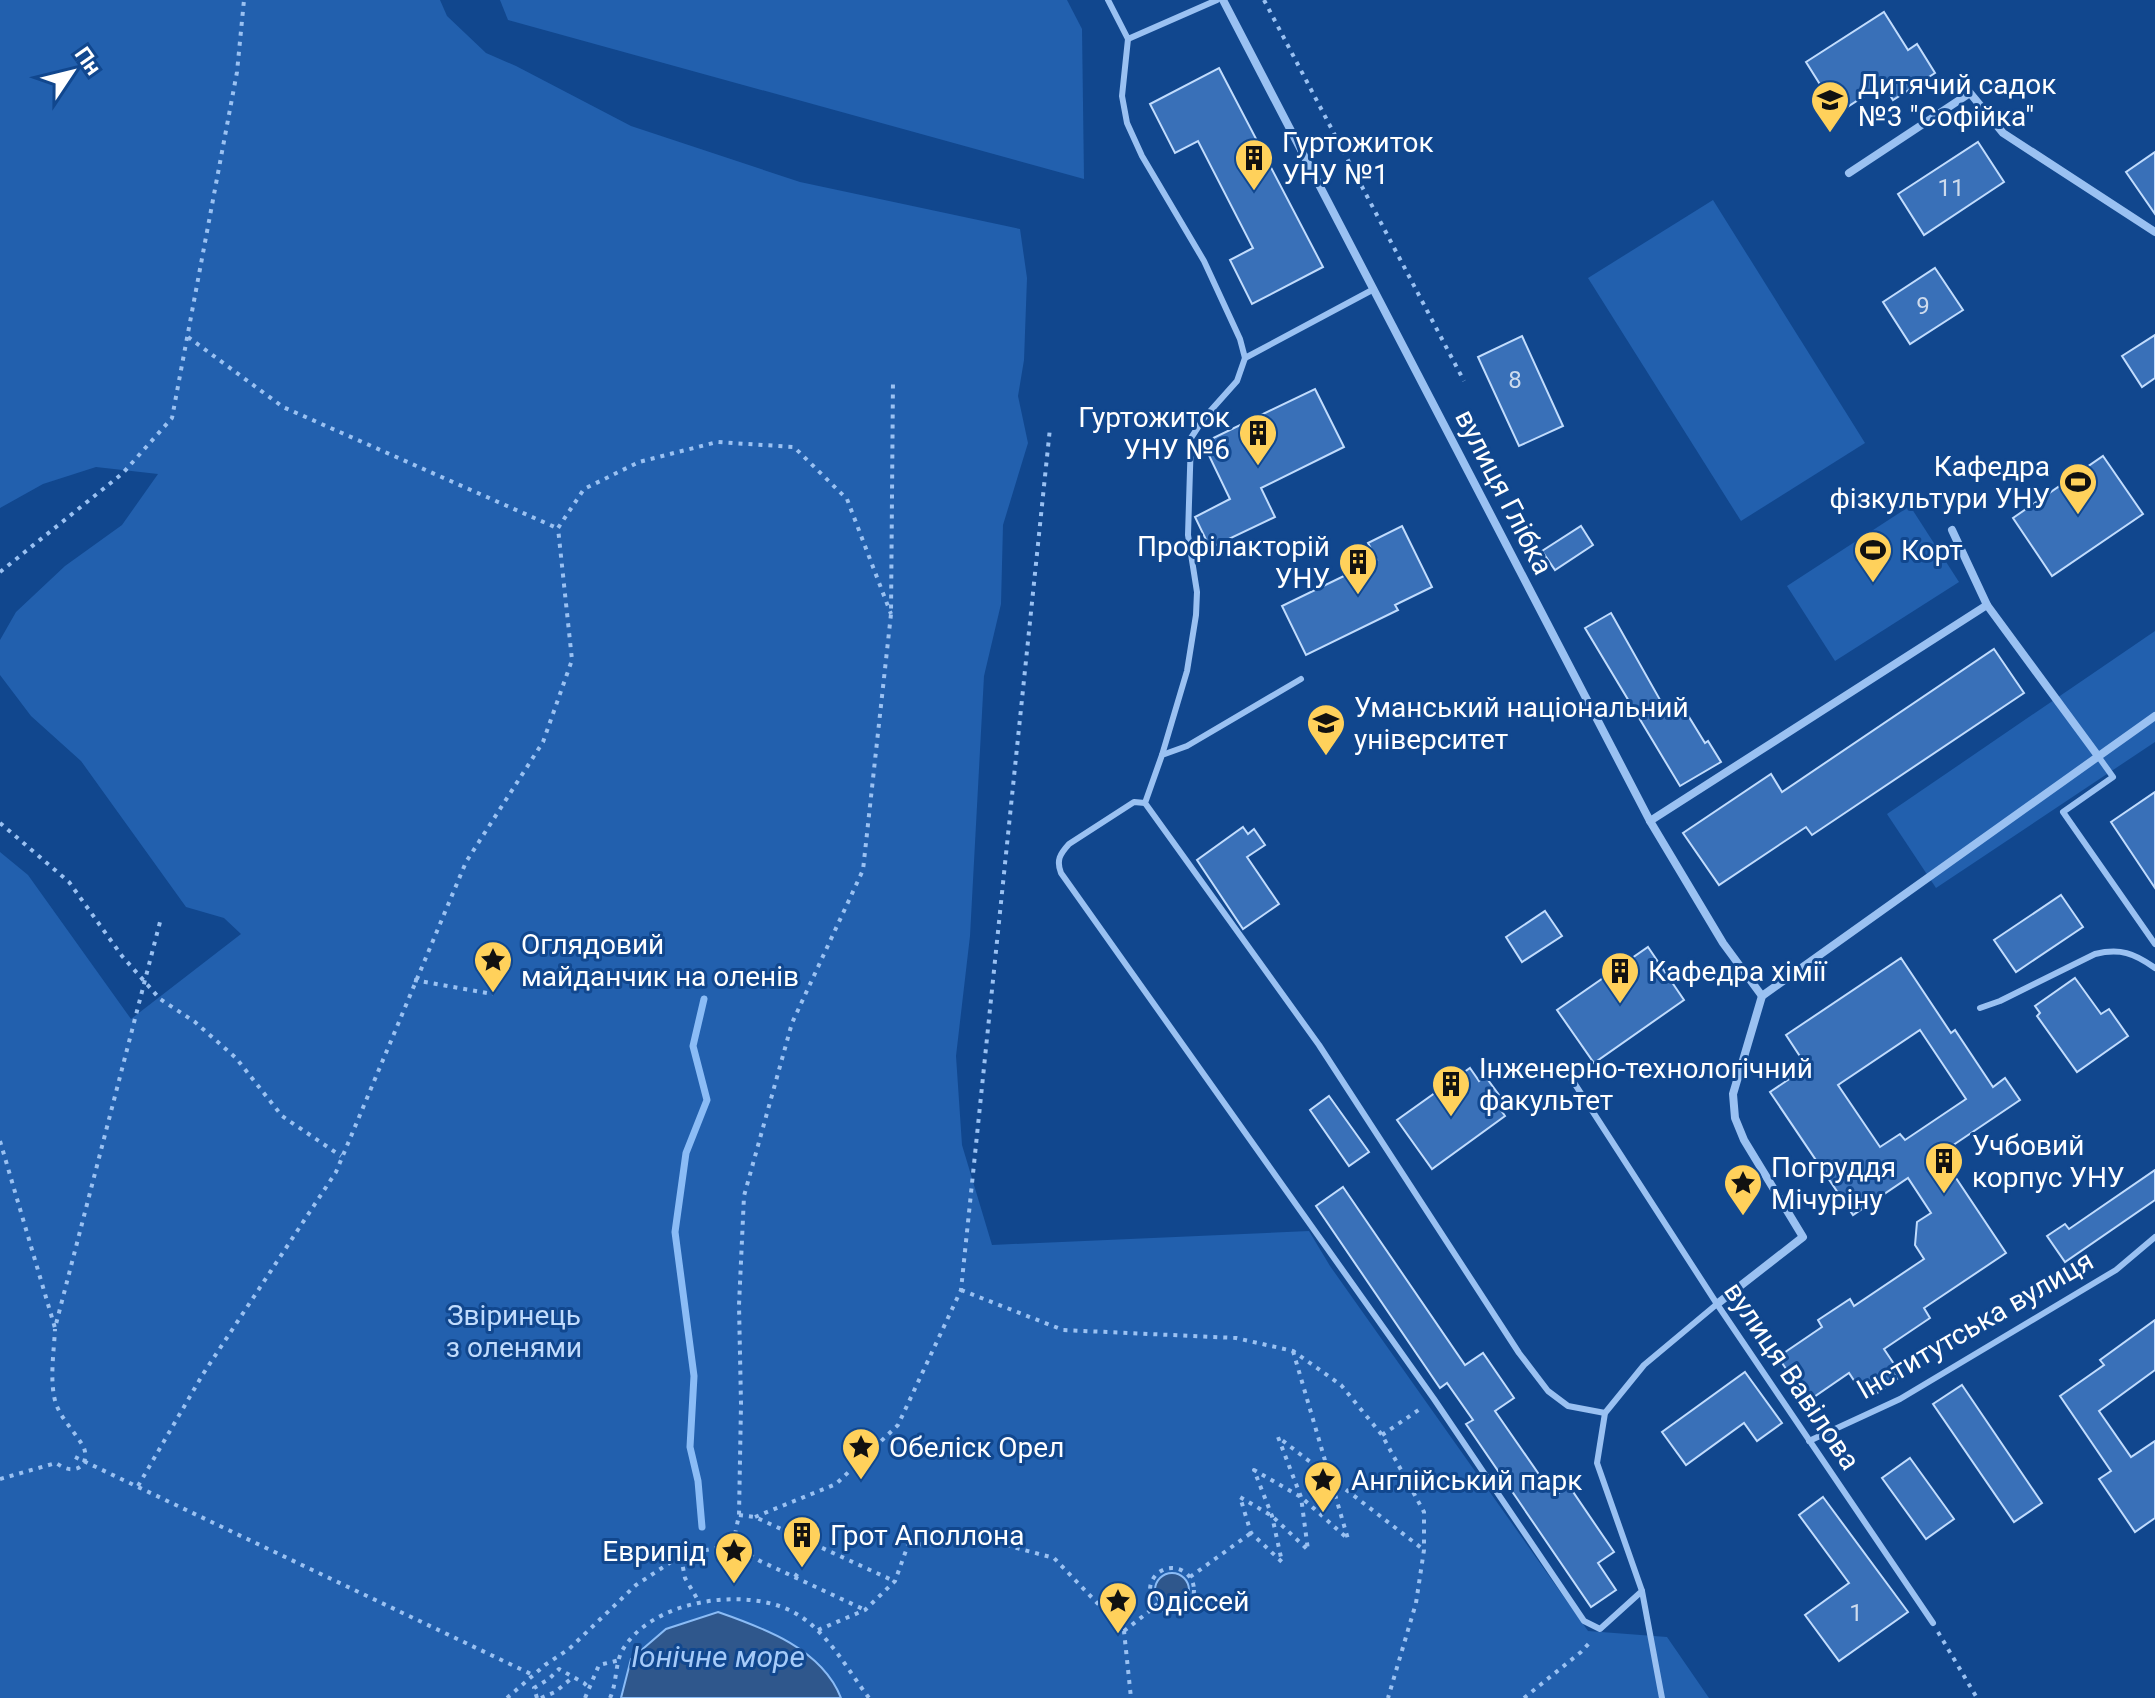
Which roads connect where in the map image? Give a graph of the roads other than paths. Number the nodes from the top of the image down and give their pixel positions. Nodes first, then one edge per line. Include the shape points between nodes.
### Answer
1 (1108, 0) edge
2 (1220, 0) edge
3 (1128, 39) junction
4 (1849, 173) dead end
5 (2155, 232) edge
6 (1374, 289) junction
7 (1245, 358) junction
8 (1952, 530) dead end
9 (1987, 605) junction
10 (1301, 679) dead end
11 (2155, 716) edge
12 (1162, 755) junction
13 (2098, 756) junction
14 (1145, 803) junction
15 (1650, 821) junction
16 (2155, 944) edge
17 (2155, 968) edge
18 (1762, 996) junction
19 (1980, 1008) dead end
20 (1571, 1078) dead end
21 (2155, 1237) edge
22 (1717, 1304) junction
23 (1605, 1413) junction
24 (1809, 1441) junction
25 (1642, 1591) junction
26 (1933, 1623) road end
27 (1662, 1698) edge

1 - 3 lane
2 - 3 lane
2 - 6 street, вулиця Глібка
3 - 7 lane via 1122,96 1127,123 1204,261
4 - 5 street via 1970,93 2003,133
6 - 7 lane
6 - 15 street, вулиця Глібка
7 - 12 lane via 1237,381 1191,438 1188,535 1196,615 1187,671
8 - 9 street
9 - 13 street
9 - 15 street
10 - 12 lane via 1233,721
11 - 13 street
12 - 14 lane
13 - 16 lane via 2113,777 2063,812
13 - 18 street
14 - 23 lane via 1319,1045 1519,1353 1548,1391 1568,1406
14 - 25 lane via 1134,802 1069,844 1057,864 1061,873 1434,1399 1584,1621 1600,1629
15 - 18 street, вулиця Глібка via 1723,943
17 - 19 lane via 2126,951 2111,950
18 - 22 street via 1733,1094 1735,1118 1803,1237
20 - 22 lane, вулиця Вавілова
21 - 24 lane, Інститутська вулиця via 2116,1270 1900,1399
22 - 23 lane via 1644,1365
22 - 24 lane, вулиця Вавілова
23 - 25 lane via 1597,1463
24 - 26 lane, вулиця Вавілова
25 - 27 lane

